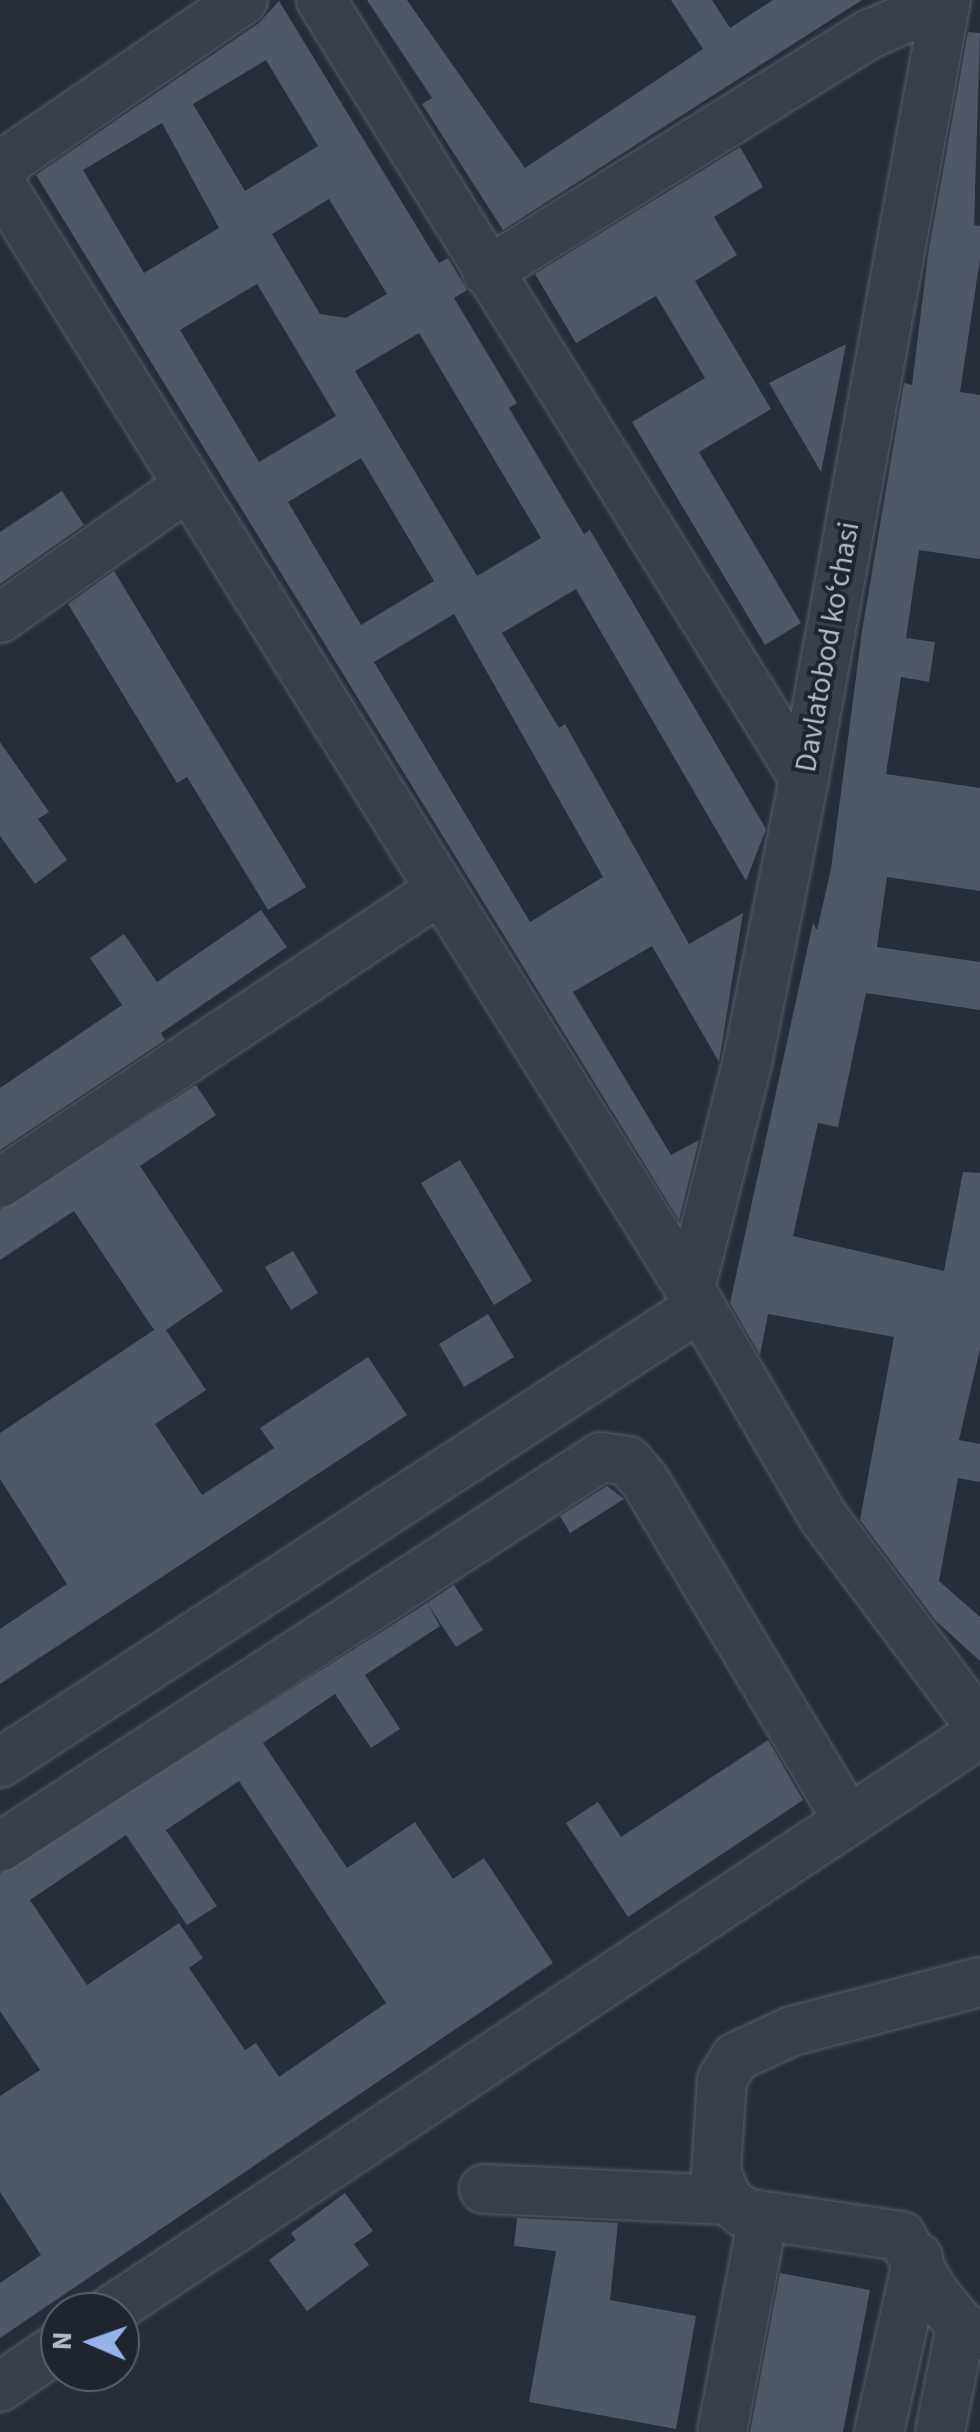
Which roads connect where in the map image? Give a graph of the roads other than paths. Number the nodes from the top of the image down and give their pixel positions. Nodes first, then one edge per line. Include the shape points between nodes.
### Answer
1 (244, 0) edge
2 (321, 0) edge
3 (946, 0) edge
4 (488, 272) junction
5 (186, 488) junction
6 (0, 618) edge
7 (804, 778) junction
8 (437, 892) junction
9 (0, 1183) edge
10 (694, 1298) junction
11 (247, 1605) junction
12 (276, 1663) junction
13 (980, 1729) edge
14 (0, 1763) edge
15 (847, 1819) junction
16 (0, 1847) edge
17 (980, 1982) edge
18 (484, 2189) dead end
19 (746, 2209) junction
20 (918, 2257) junction
21 (139, 2292) edge
22 (970, 2330) edge
23 (40, 2360) edge
24 (0, 2387) edge
25 (722, 2432) edge
26 (878, 2432) edge
27 (940, 2432) edge

1 - 5 street via 5,163 0,184
2 - 4 street
3 - 4 street via 870,34
3 - 7 street, Davlatobod koʻchasi
4 - 7 street
5 - 6 street
5 - 8 street
7 - 10 street, Davlatobod koʻchasi
8 - 9 street
8 - 10 street
10 - 11 street
10 - 13 street via 824,1518
11 - 12 street
11 - 14 street
12 - 15 street via 601,1457 628,1461
12 - 16 street
13 - 15 street
15 - 21 street
17 - 19 street via 792,2031 736,2057 722,2079 716,2172
18 - 19 street
19 - 20 street via 901,2236
19 - 25 street
20 - 22 street via 934,2293
20 - 26 street
22 - 27 street
23 - 24 street

